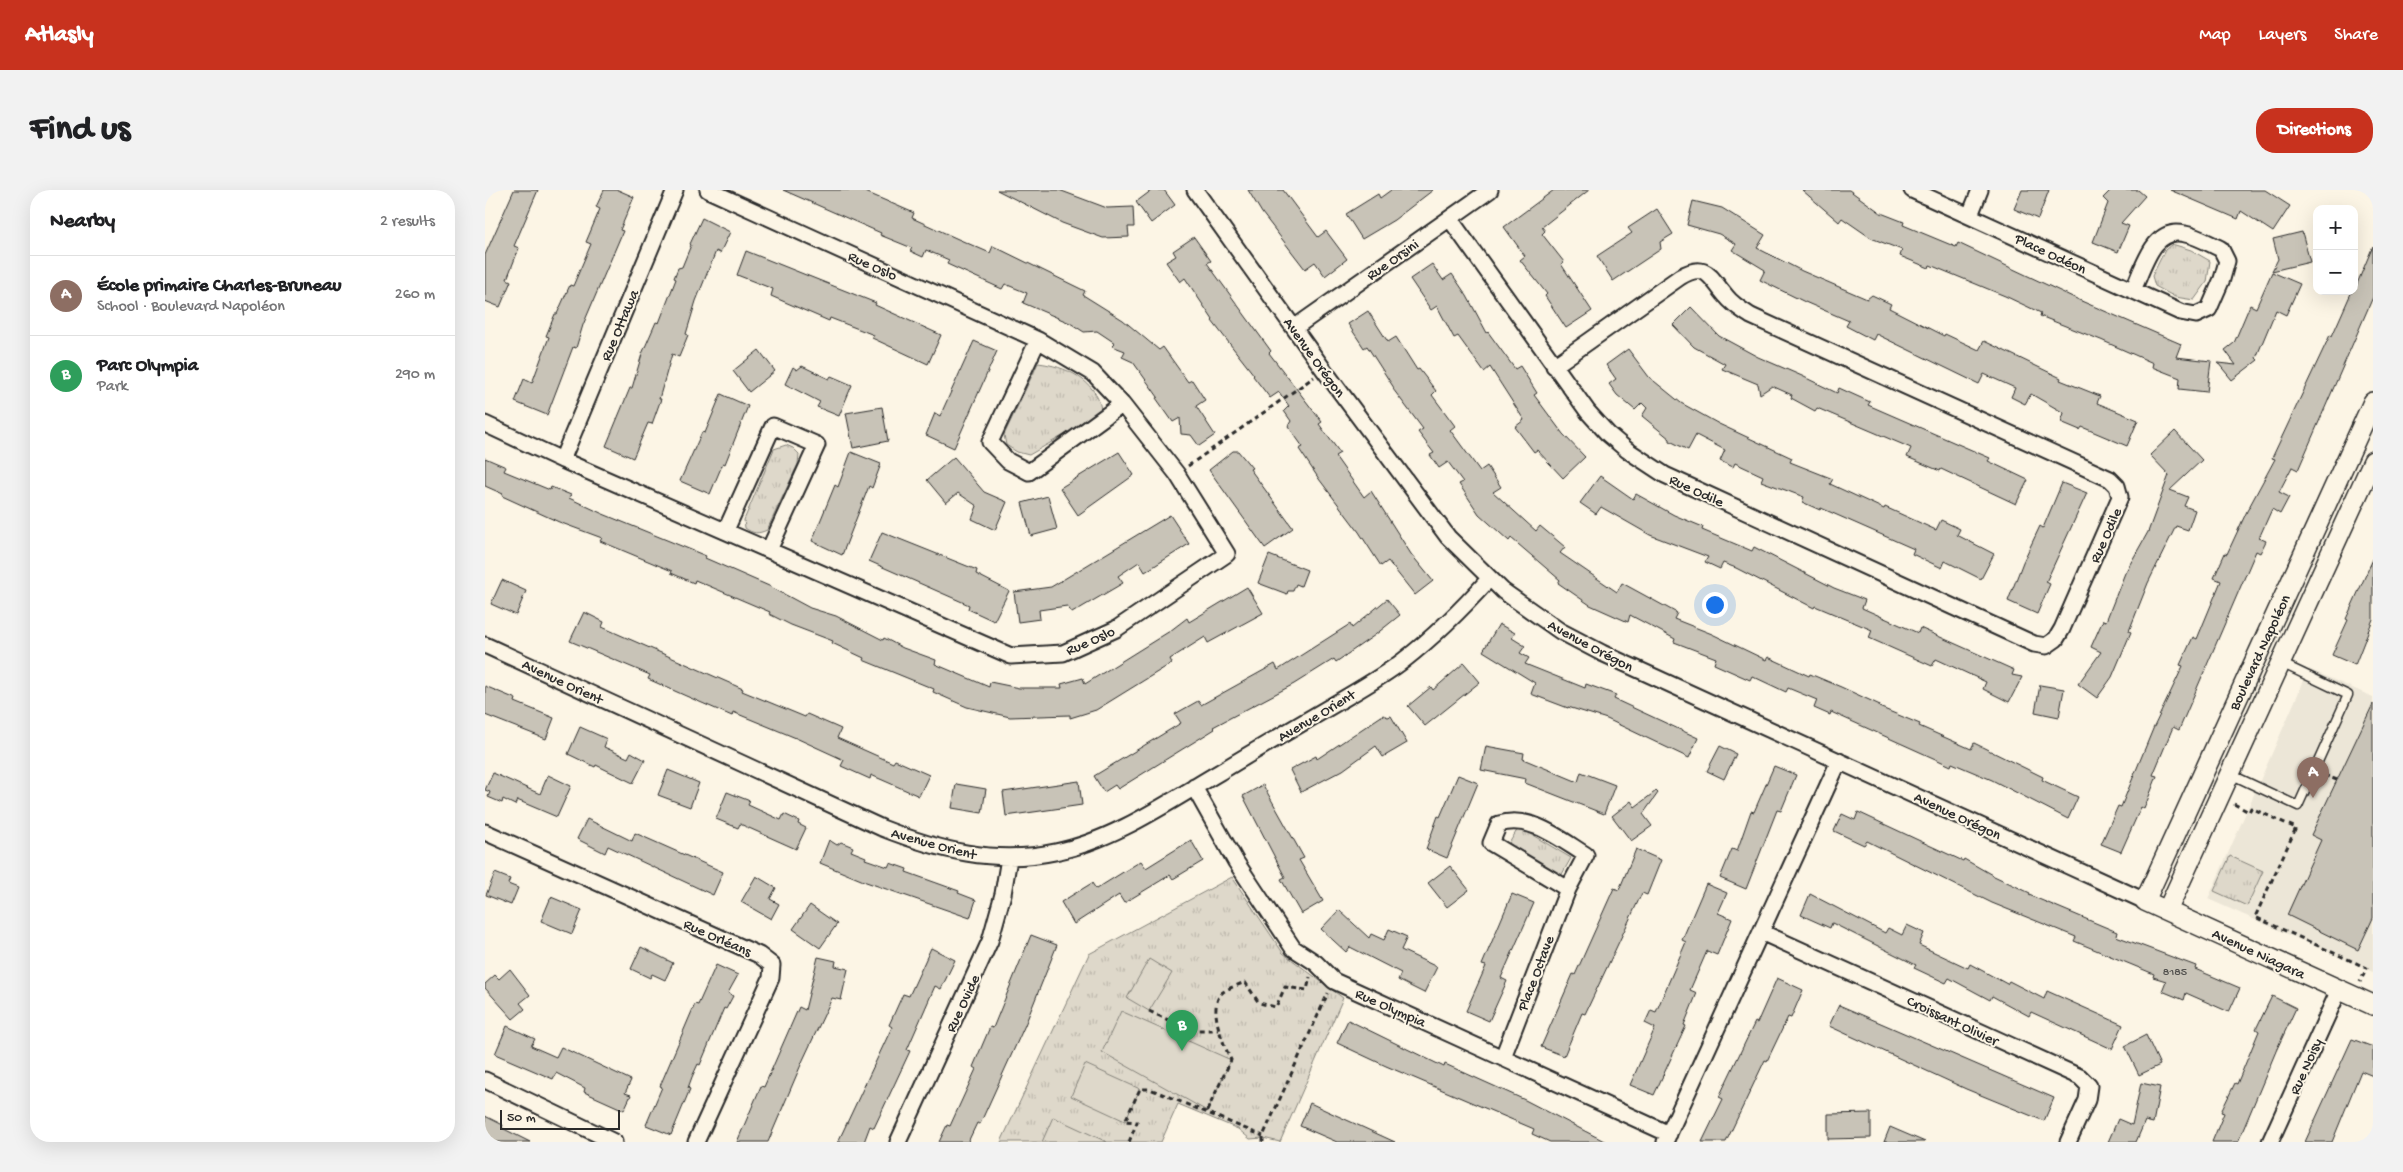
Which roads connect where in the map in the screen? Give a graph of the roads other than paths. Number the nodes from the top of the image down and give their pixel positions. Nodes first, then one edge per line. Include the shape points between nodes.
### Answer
1 (675, 190) edge
2 (708, 190) edge
3 (1195, 190) edge
4 (1490, 190) edge
5 (1912, 190) edge
6 (1980, 190) edge
7 (1969, 216) junction
8 (1450, 219) junction
9 (2133, 290) junction
10 (1294, 328) junction
11 (1038, 340) junction
12 (1554, 366) junction
13 (2373, 402) edge
14 (1122, 404) junction
15 (485, 424) edge
16 (562, 460) junction
17 (2373, 461) edge
18 (726, 530) junction
19 (769, 550) junction
20 (1489, 579) junction
21 (485, 645) edge
22 (2259, 653) junction
23 (2281, 663) junction
24 (1839, 761) junction
25 (2230, 774) junction
26 (1194, 787) junction
27 (485, 832) edge
28 (1009, 858) junction
29 (1568, 889) junction
30 (2145, 901) junction
31 (2167, 911) junction
32 (1761, 932) junction
33 (2339, 990) junction
34 (2373, 1005) edge
35 (1503, 1057) junction
36 (485, 1080) edge
37 (1667, 1138) edge
38 (614, 1142) edge
39 (696, 1142) edge
40 (898, 1142) edge
41 (2069, 1142) edge
42 (2270, 1142) edge

1 - 16 street, Rue Ottawa
2 - 11 street, Rue Oslo
3 - 10 street, Avenue Orégon
4 - 8 street, Rue Orsini
5 - 7 street, Place Odéon
6 - 7 street
7 - 9 street, Place Odéon
8 - 10 street, Rue Orsini
8 - 12 street, Rue Odile
9 - 9 street, Place Odéon via 2180,312 2196,315 2209,308 2223,279 2227,261 2221,249 2186,234 2171,232 2157,240
10 - 20 street, Avenue Orégon via 1438,526
11 - 14 street, Rue Oslo via 1093,373
11 - 14 street via 989,442 1008,461 1029,472
12 - 12 street, Rue Odile via 1608,434 1665,475 2034,644 2046,646 2056,639 2121,498 2117,486 2110,479 1751,316 1737,307 1703,271 1692,270 1680,277
13 - 22 street, Boulevard Napoléon
14 - 19 street, Rue Oslo via 1177,474 1227,554 1116,629 1063,653 1011,656
15 - 16 street, Rue Oslo
16 - 18 street, Rue Oslo
17 - 23 street, Boulevard Napoléon
18 - 19 street, Rue Oslo
18 - 19 street via 773,426 817,445
20 - 24 street, Avenue Orégon via 1579,642
20 - 26 street, Avenue Orient via 1439,631 1403,661
21 - 28 street, Avenue Orient via 882,828 955,852
22 - 23 street
22 - 30 street, Boulevard Napoléon
23 - 25 street, Boulevard Napoléon
23 - 25 lane via 2348,695 2298,806
24 - 30 street, Avenue Orégon
24 - 32 street
25 - 31 street, Boulevard Napoléon
26 - 28 street, Avenue Orient via 1110,834 1083,845 1054,853
26 - 35 street, Rue Olympia via 1236,862 1293,948 1316,963 1334,981
27 - 39 street, Rue Orléans via 759,955 773,965 771,978
28 - 40 street, Rue Ovide via 990,941
29 - 29 street, Place Octave via 1586,855 1526,821 1512,820 1499,824 1491,843
29 - 35 street, Place Octave
30 - 31 street, Avenue Niagara
31 - 33 street, Avenue Niagara
32 - 37 street
32 - 41 street, Croissant Olivier via 2079,1077 2089,1086 2087,1100
33 - 34 street, Avenue Niagara
33 - 42 street, Rue Noisy
35 - 37 street, Rue Olympia
36 - 38 street

